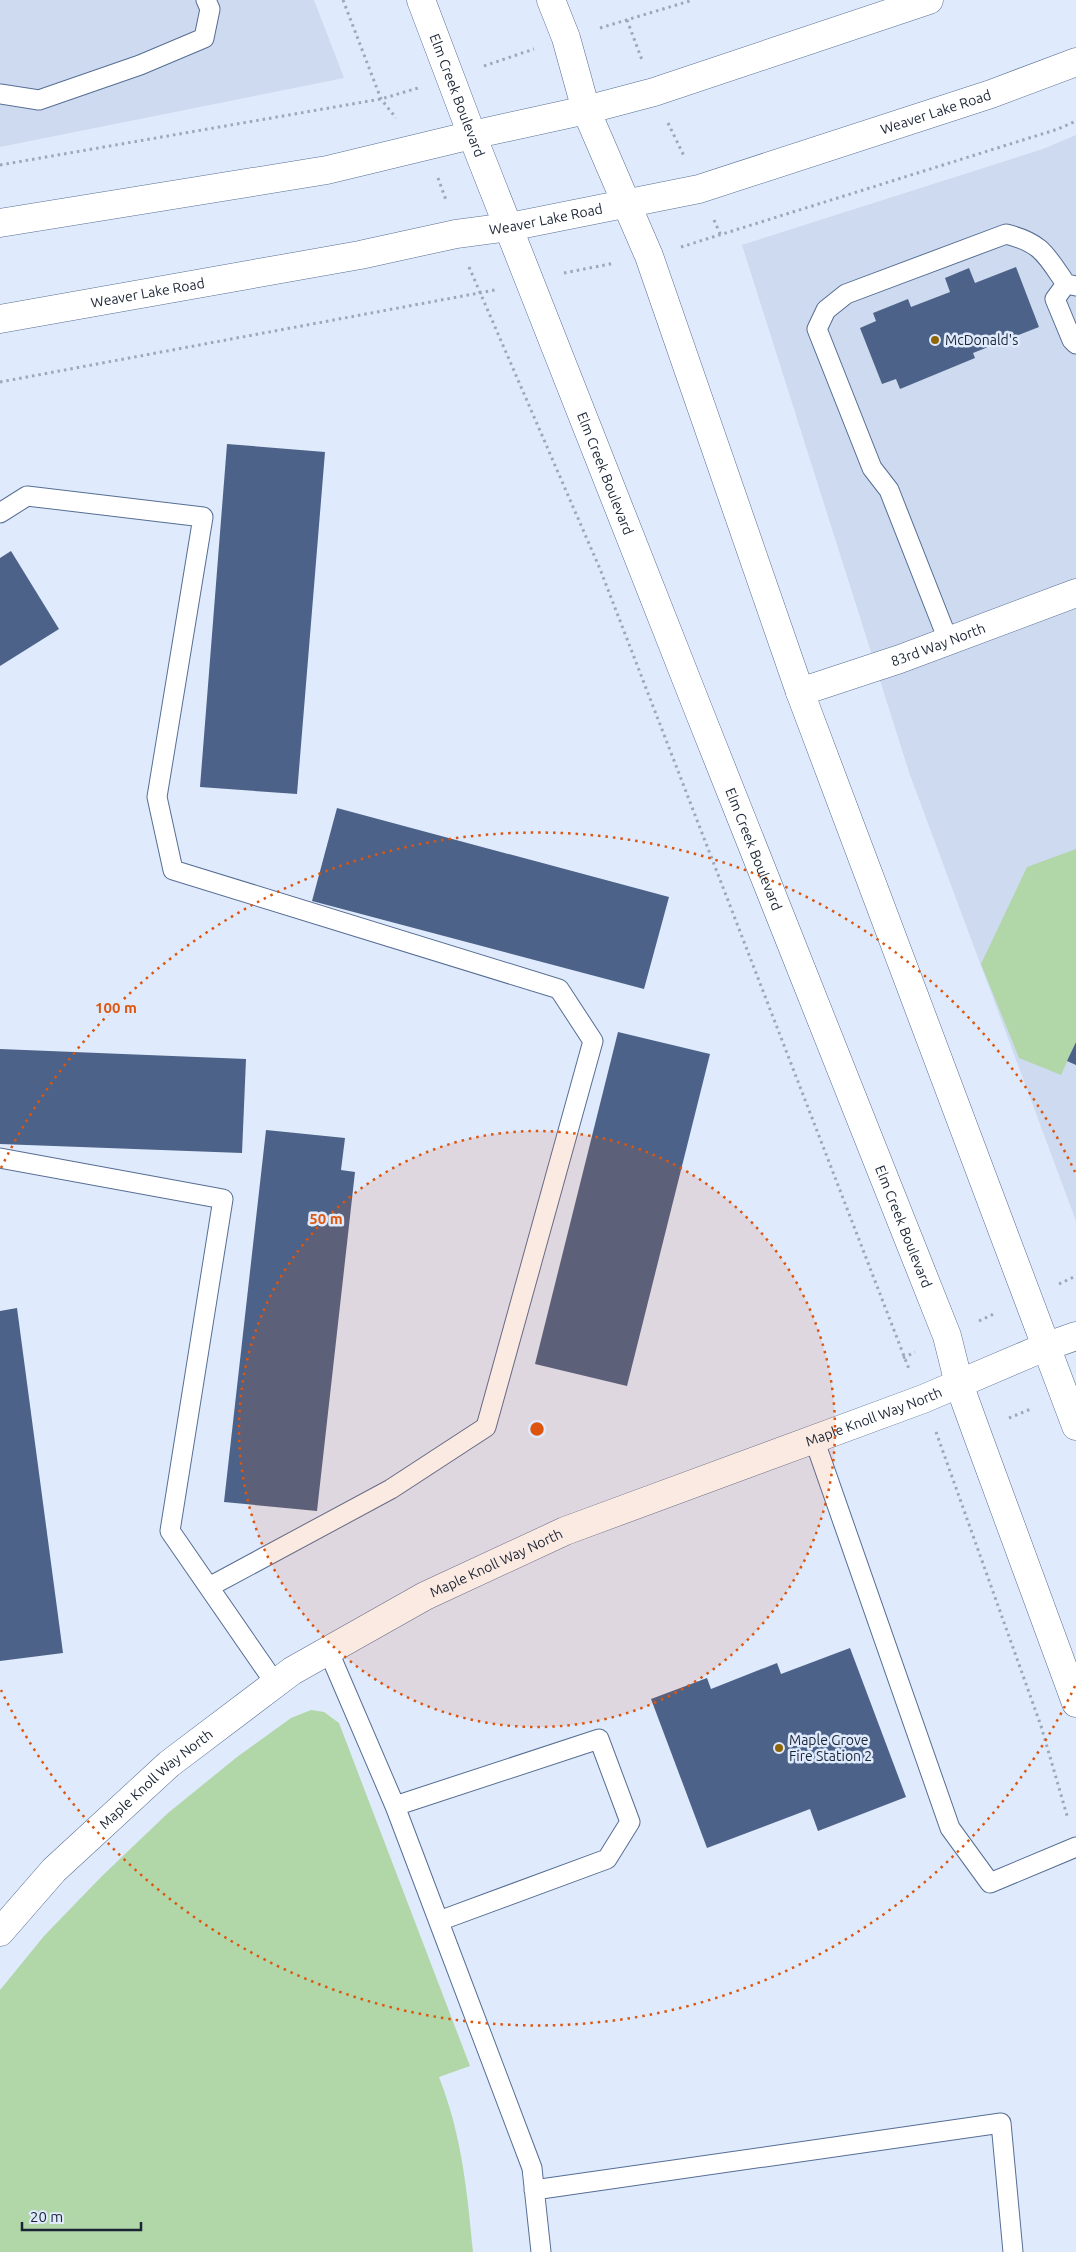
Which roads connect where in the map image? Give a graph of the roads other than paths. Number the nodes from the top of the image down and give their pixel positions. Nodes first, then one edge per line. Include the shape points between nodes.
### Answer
1 (206, 0) edge
2 (421, 0) edge
3 (551, 0) edge
4 (929, 0) edge
5 (1076, 62) edge
6 (0, 94) edge
7 (586, 110) junction
8 (472, 135) junction
9 (626, 202) junction
10 (0, 224) edge
11 (509, 227) junction
12 (1071, 285) edge
13 (0, 319) edge
14 (1076, 344) edge
15 (0, 513) edge
16 (1076, 593) edge
17 (948, 640) junction
18 (800, 692) junction
19 (0, 1158) edge
20 (1076, 1336) edge
21 (1045, 1347) junction
22 (960, 1384) junction
23 (1076, 1426) edge
24 (814, 1438) junction
25 (209, 1587) junction
26 (328, 1650) junction
27 (275, 1683) junction
28 (1076, 1703) edge
29 (395, 1806) junction
30 (1076, 1847) edge
31 (438, 1921) junction
32 (0, 1932) edge
33 (534, 2190) junction
34 (541, 2252) edge
35 (1013, 2252) edge

1 - 6 lane via 210,9 204,38 140,65 38,100
2 - 8 main road, Elm Creek Boulevard
3 - 7 main road via 566,38
4 - 7 main road via 654,92
5 - 9 main road, Weaver Lake Road via 991,94 699,189
7 - 8 main road
7 - 9 main road
8 - 10 main road via 327,170
8 - 11 main road, Elm Creek Boulevard
9 - 11 main road, Weaver Lake Road
9 - 18 main road via 649,256
11 - 13 main road, Weaver Lake Road via 456,234 360,255
11 - 22 main road, Elm Creek Boulevard via 947,1336
12 - 14 lane via 1055,299
12 - 17 lane via 1041,248 1023,238 1006,234 846,294 826,310 817,329 872,468 890,490
15 - 25 lane via 27,496 203,517 157,797 173,870 559,989 593,1040 486,1427 392,1489
16 - 17 main road, 83rd Way North
17 - 18 main road, 83rd Way North
18 - 21 main road
19 - 25 lane via 223,1199 170,1531
20 - 21 main road, Maple Knoll Way North
21 - 22 main road, Maple Knoll Way North
21 - 23 main road
22 - 24 main road, Maple Knoll Way North
22 - 28 main road, Elm Creek Boulevard
24 - 26 main road, Maple Knoll Way North via 565,1531 424,1596
24 - 30 lane via 950,1828 990,1883
25 - 27 lane
26 - 27 main road, Maple Knoll Way North
26 - 29 lane
27 - 32 main road, Maple Knoll Way North via 169,1764 54,1870
29 - 31 lane
29 - 31 lane via 599,1738 610,1766 630,1822 607,1859
31 - 33 lane via 532,2168
33 - 34 lane
33 - 35 lane via 1001,2123

